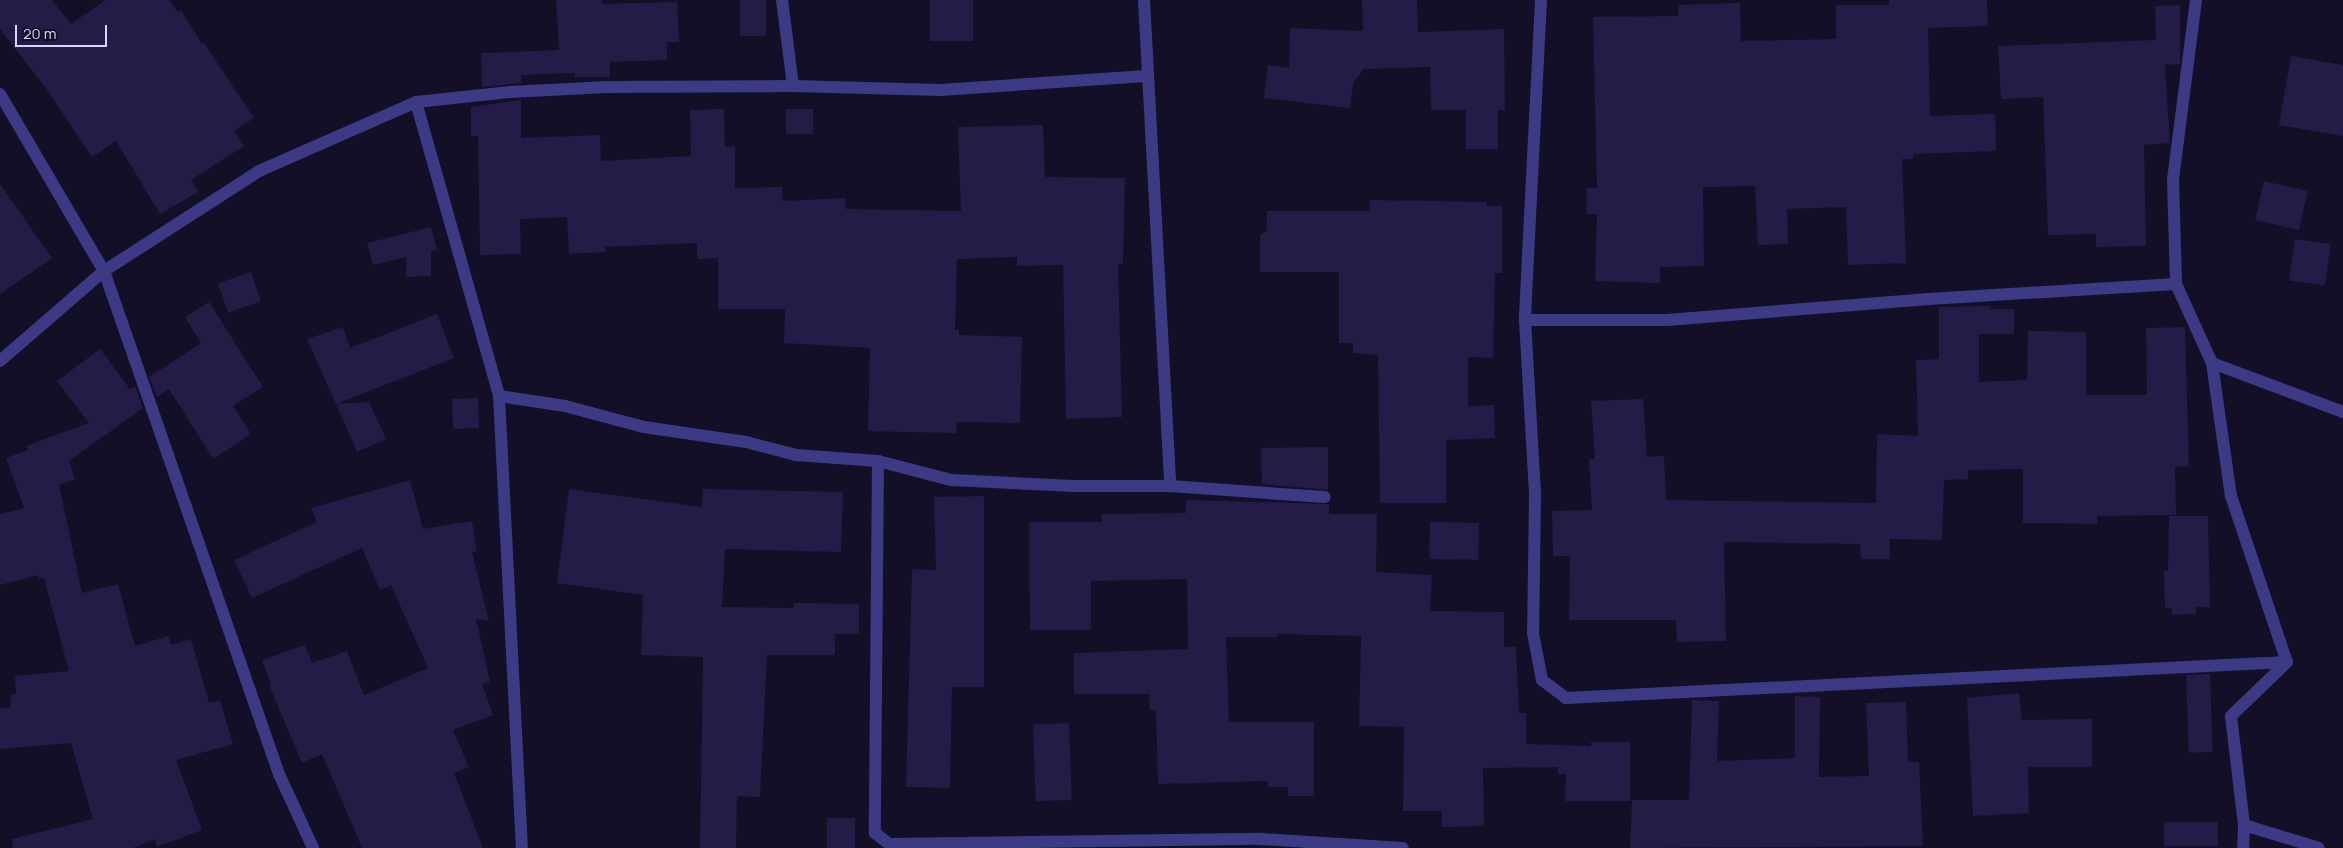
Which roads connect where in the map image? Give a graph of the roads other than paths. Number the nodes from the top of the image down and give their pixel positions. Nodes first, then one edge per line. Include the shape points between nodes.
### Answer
1 (782, 0) edge
2 (1144, 0) edge
3 (1541, 0) edge
4 (2196, 0) edge
5 (1147, 76) junction
6 (793, 86) junction
7 (0, 94) edge
8 (416, 102) junction
9 (104, 271) junction
10 (2176, 284) junction
11 (1525, 320) junction
12 (0, 361) edge
13 (2212, 363) junction
14 (499, 396) junction
15 (2343, 412) edge
16 (878, 461) junction
17 (1170, 486) junction
18 (1325, 497) dead end
19 (2287, 662) junction
20 (2244, 825) junction
21 (313, 848) edge
22 (522, 848) edge
23 (1403, 848) edge
24 (2243, 848) edge
25 (2319, 848) edge

1 - 6 street
2 - 5 street
3 - 11 street
4 - 10 street via 2173,180
5 - 6 street via 940,90
5 - 17 street
6 - 8 street via 607,87 510,92
7 - 9 street
8 - 9 street via 259,171
8 - 14 street
9 - 12 street
9 - 21 street via 276,765
10 - 11 street via 1667,320
10 - 13 street
11 - 19 street via 1535,496 1533,633 1542,680 1566,698
13 - 15 street
13 - 19 street via 2231,496
14 - 16 street via 565,406 644,427 746,442 796,455
14 - 22 street
16 - 17 street via 951,480 1073,486
16 - 23 street via 876,833 889,844 1261,839
17 - 18 street
19 - 20 street via 2231,716
20 - 24 street
20 - 25 street

